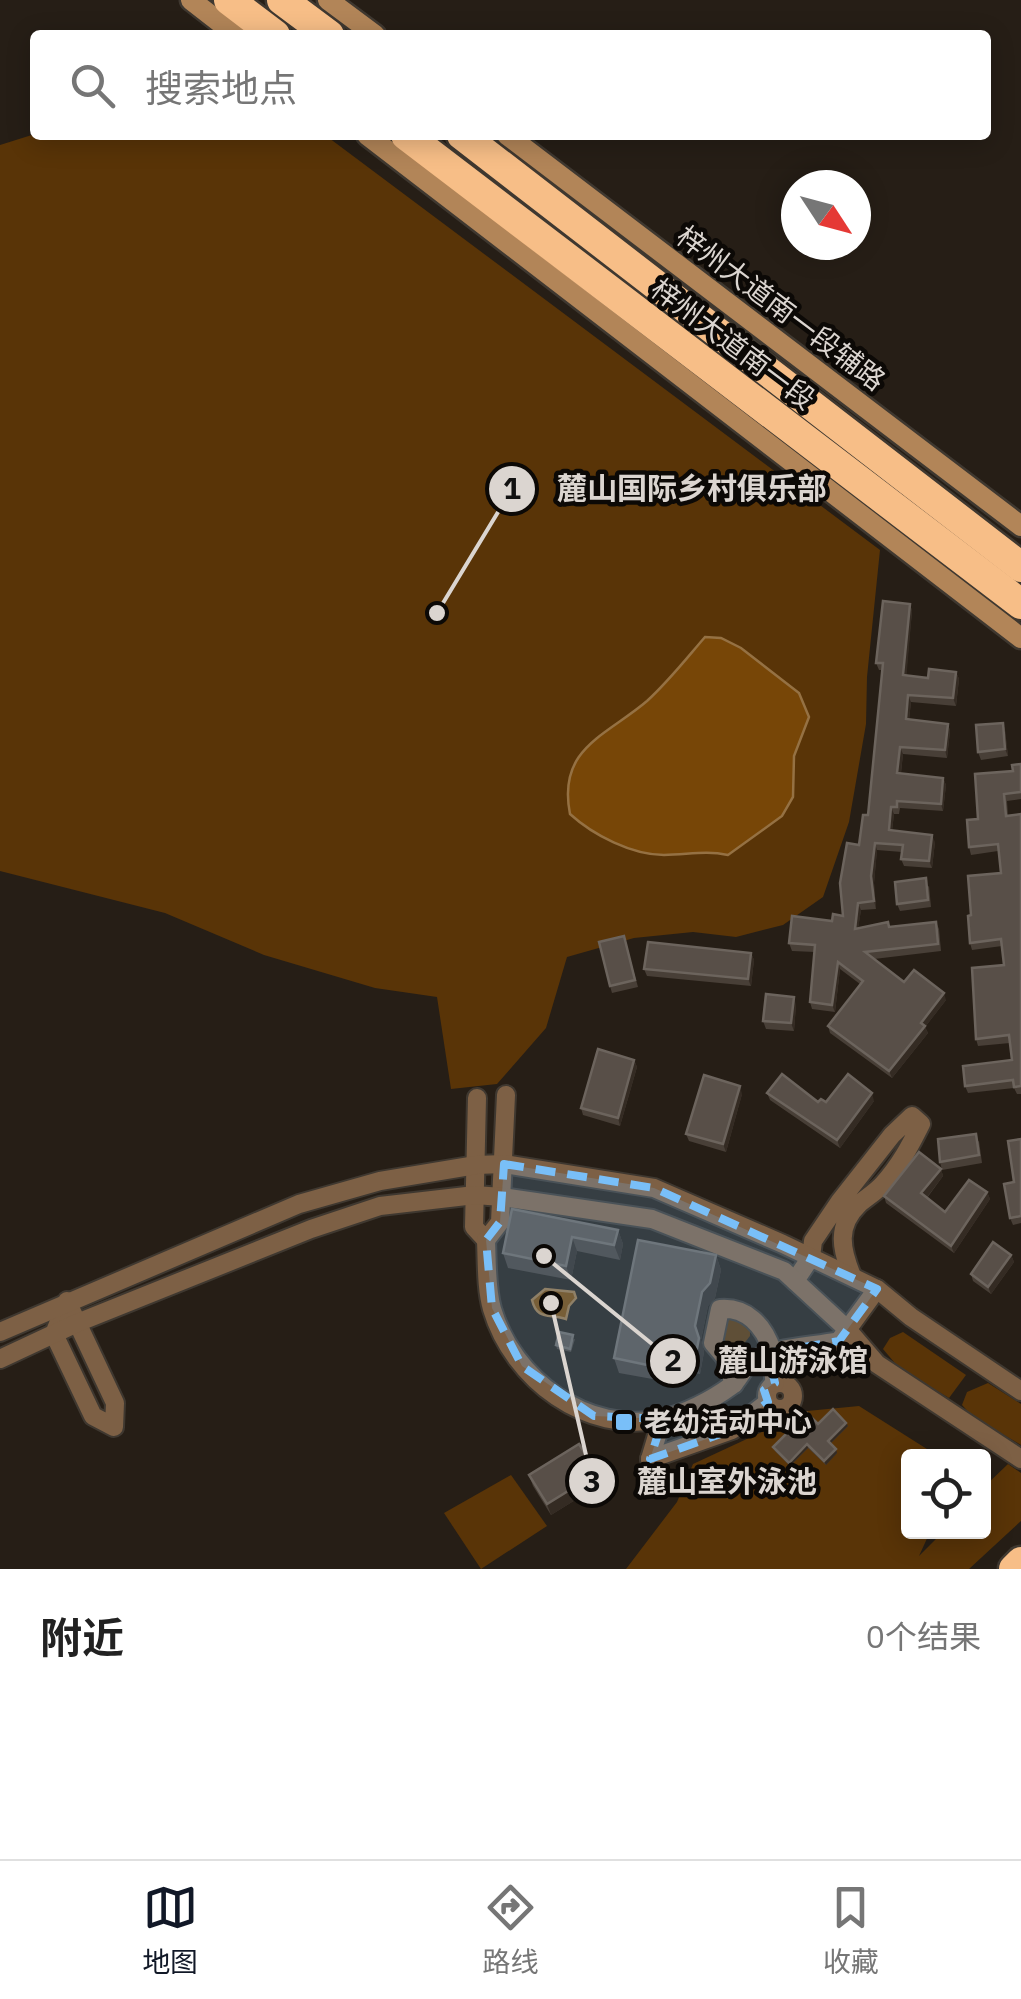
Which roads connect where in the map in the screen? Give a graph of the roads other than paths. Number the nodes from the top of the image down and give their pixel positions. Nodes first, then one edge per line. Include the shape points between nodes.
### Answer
1 (191, 0) edge
2 (229, 0) edge
3 (282, 0) edge
4 (327, 0) edge
5 (230, 30) edge
6 (268, 30) edge
7 (322, 30) edge
8 (357, 30) edge
9 (368, 30) edge
10 (373, 140) edge
11 (413, 140) edge
12 (502, 148) edge
13 (1021, 526) edge
14 (1021, 567) edge
15 (1021, 604) edge
16 (1021, 638) edge
17 (506, 1095) dead end
18 (477, 1098) dead end
19 (871, 1162) junction
20 (504, 1164) junction
21 (476, 1165) junction
22 (888, 1178) junction
23 (475, 1195) junction
24 (502, 1197) junction
25 (486, 1240) junction
26 (812, 1257) junction
27 (852, 1276) junction
28 (796, 1281) junction
29 (877, 1289) junction
30 (68, 1301) junction
31 (78, 1323) junction
32 (848, 1329) junction
33 (0, 1332) edge
34 (54, 1334) junction
35 (773, 1353) junction
36 (0, 1359) edge
37 (734, 1384) junction
38 (1021, 1391) edge
39 (662, 1419) junction
40 (1021, 1459) edge
41 (1021, 1562) edge
42 (1014, 1569) edge

1 - 5 main road
2 - 6 highway
3 - 7 highway
4 - 8 main road
4 - 9 main road
10 - 16 main road
11 - 15 highway, 梓州大道南一段
12 - 13 main road, 梓州大道南一段辅路
12 - 14 highway, 梓州大道南一段
17 - 20 street
18 - 21 street
19 - 22 street via 882,1165
19 - 22 street via 912,1116 921,1124
19 - 26 street via 813,1241
20 - 21 street
20 - 24 street
20 - 26 street via 654,1188
21 - 23 street
21 - 30 street via 380,1181 299,1204
22 - 27 street via 856,1206 842,1232
23 - 24 street
23 - 25 street via 474,1227
23 - 31 street via 380,1206
24 - 25 street via 500,1222
24 - 28 street via 652,1219
25 - 39 street via 492,1308 522,1366 543,1388 594,1416
26 - 27 street
26 - 28 street
27 - 29 street
28 - 32 street
29 - 32 street
29 - 38 street
30 - 31 street
30 - 33 street
30 - 34 street
31 - 34 street
31 - 34 street via 115,1403 114,1427 93,1416
32 - 35 street via 839,1341
32 - 40 street via 877,1364
34 - 36 street
35 - 37 street via 749,1363
35 - 37 street via 751,1317 720,1309 713,1344
35 - 39 street via 775,1383 791,1388 792,1402 783,1409 768,1402 732,1430 650,1459
37 - 39 street
41 - 42 highway

